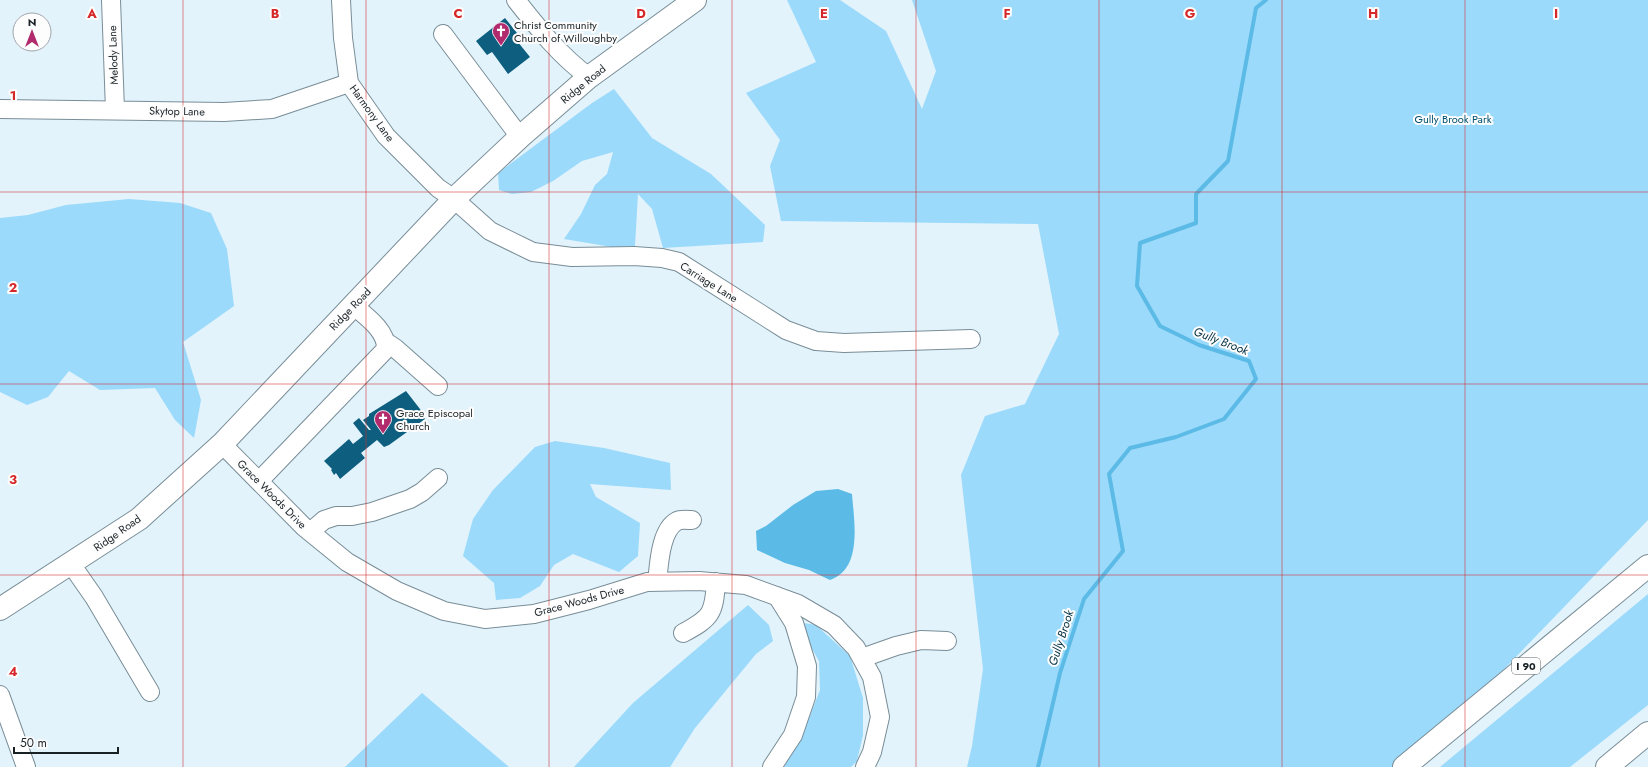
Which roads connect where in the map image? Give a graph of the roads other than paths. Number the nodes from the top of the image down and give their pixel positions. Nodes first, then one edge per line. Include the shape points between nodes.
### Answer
1 (111, 0) edge
2 (341, 0) edge
3 (516, 0) edge
4 (695, 0) edge
5 (443, 34) dead end
6 (589, 77) junction
7 (349, 83) junction
8 (0, 108) edge
9 (115, 110) junction
10 (520, 136) junction
11 (454, 199) junction
12 (354, 306) junction
13 (971, 339) dead end
14 (386, 342) junction
15 (438, 386) dead end
16 (222, 444) junction
17 (438, 478) dead end
18 (259, 482) junction
19 (692, 520) dead end
20 (310, 532) junction
21 (71, 564) junction
22 (1648, 566) edge
23 (657, 582) junction
24 (716, 582) junction
25 (777, 596) junction
26 (0, 609) edge
27 (683, 633) dead end
28 (947, 641) dead end
29 (862, 658) junction
30 (150, 692) dead end
31 (0, 695) edge
32 (1645, 735) edge
33 (26, 767) edge
34 (772, 767) edge
35 (865, 767) edge
36 (1404, 767) edge
37 (1607, 767) edge
38 (1620, 767) edge

1 - 9 street, Melody Lane
2 - 7 street, Harmony Lane
3 - 6 street via 548,40 576,68
4 - 6 main road, Ridge Road
5 - 10 street
6 - 10 main road, Ridge Road
7 - 9 street, Skytop Lane via 272,109 224,112
7 - 11 street, Harmony Lane via 386,136 438,188
8 - 9 street, Skytop Lane
10 - 11 main road, Ridge Road
11 - 12 main road, Ridge Road
11 - 13 street, Carriage Lane via 490,231 533,252 572,257 634,256 679,262 786,330 816,341 844,343
12 - 14 street via 372,322
12 - 16 main road, Ridge Road
14 - 15 street
14 - 18 street via 386,349
16 - 18 street, Grace Woods Drive
16 - 21 main road, Ridge Road via 138,519
17 - 20 street via 410,500 372,512 336,516 324,520
18 - 20 street, Grace Woods Drive
19 - 23 street via 678,520 669,529 663,542
20 - 23 street, Grace Woods Drive via 348,562 396,591 444,611 484,619 534,614 646,582
21 - 26 main road, Ridge Road
21 - 30 street via 94,597
22 - 36 main road, I 90
23 - 24 street, Grace Woods Drive
24 - 25 street, Grace Woods Drive via 746,585
24 - 27 street via 715,602 710,614 700,624
25 - 29 street, Grace Woods Drive via 798,604 834,625
25 - 34 street via 794,622 807,666 806,697 794,735
28 - 29 street via 921,640
29 - 35 street, Grace Woods Drive via 872,677 880,716 872,752
31 - 33 street
32 - 37 main road
32 - 38 street

